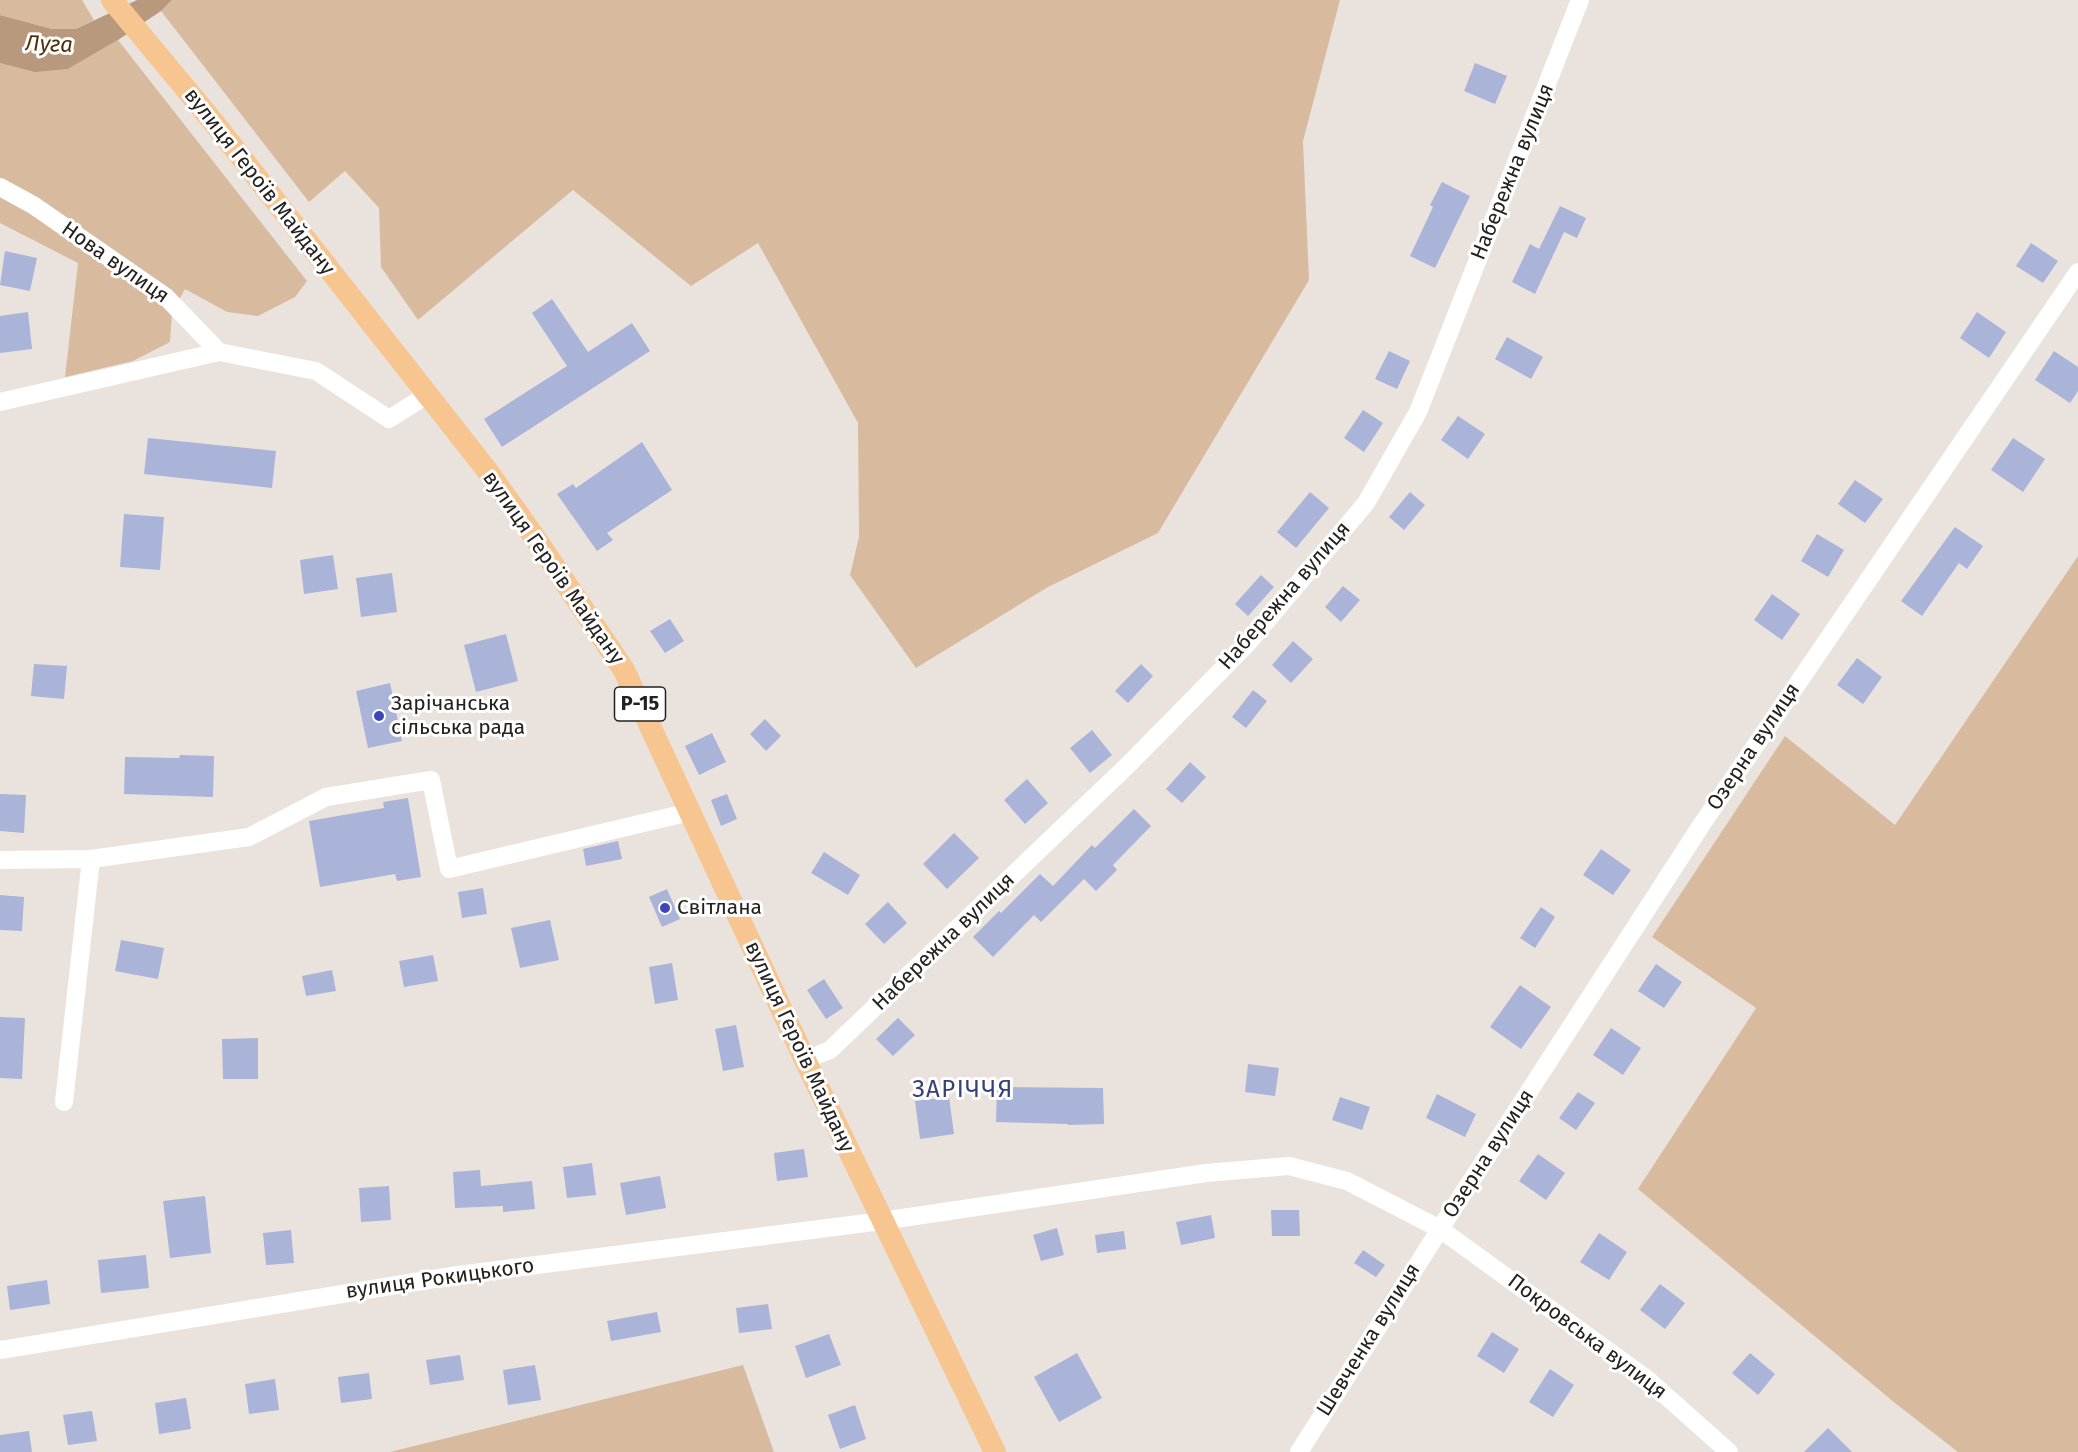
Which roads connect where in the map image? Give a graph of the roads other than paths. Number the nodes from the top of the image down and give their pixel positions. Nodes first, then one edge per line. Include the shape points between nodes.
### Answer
1 (112, 0) edge
2 (1580, 0) edge
3 (0, 187) edge
4 (2078, 272) edge
5 (219, 352) junction
6 (427, 396) junction
7 (0, 402) edge
8 (690, 812) junction
9 (91, 859) junction
10 (0, 860) edge
11 (805, 1060) junction
12 (64, 1102) dead end
13 (882, 1221) junction
14 (1440, 1229) junction
15 (0, 1350) edge
16 (995, 1452) edge
17 (1299, 1452) edge
18 (1729, 1452) edge

1 - 6 main road, вулиця Героїв Майдану / Р-15 via 215,124
2 - 11 street, Набережна вулиця via 1418,412 1366,503 1248,643 1130,763 830,1050
3 - 5 street, Нова вулиця via 166,297
4 - 14 street, Озерна вулиця via 1702,825
5 - 6 street via 316,371 389,420
5 - 7 street
6 - 8 main road, вулиця Героїв Майдану / Р-15 via 538,542 624,670
8 - 9 street via 449,870 431,780 326,797 249,837
8 - 11 main road, вулиця Героїв Майдану / Р-15
9 - 10 street
9 - 12 street
11 - 13 main road, вулиця Героїв Майдану / Р-15
13 - 14 street, вулиця Рокицького via 1206,1173 1289,1166 1347,1181
13 - 15 street, вулиця Рокицького via 458,1275
13 - 16 main road, вулиця Героїв Майдану / Р-15
14 - 17 street, Шевченка вулиця
14 - 18 street, Покровська вулиця via 1647,1379

